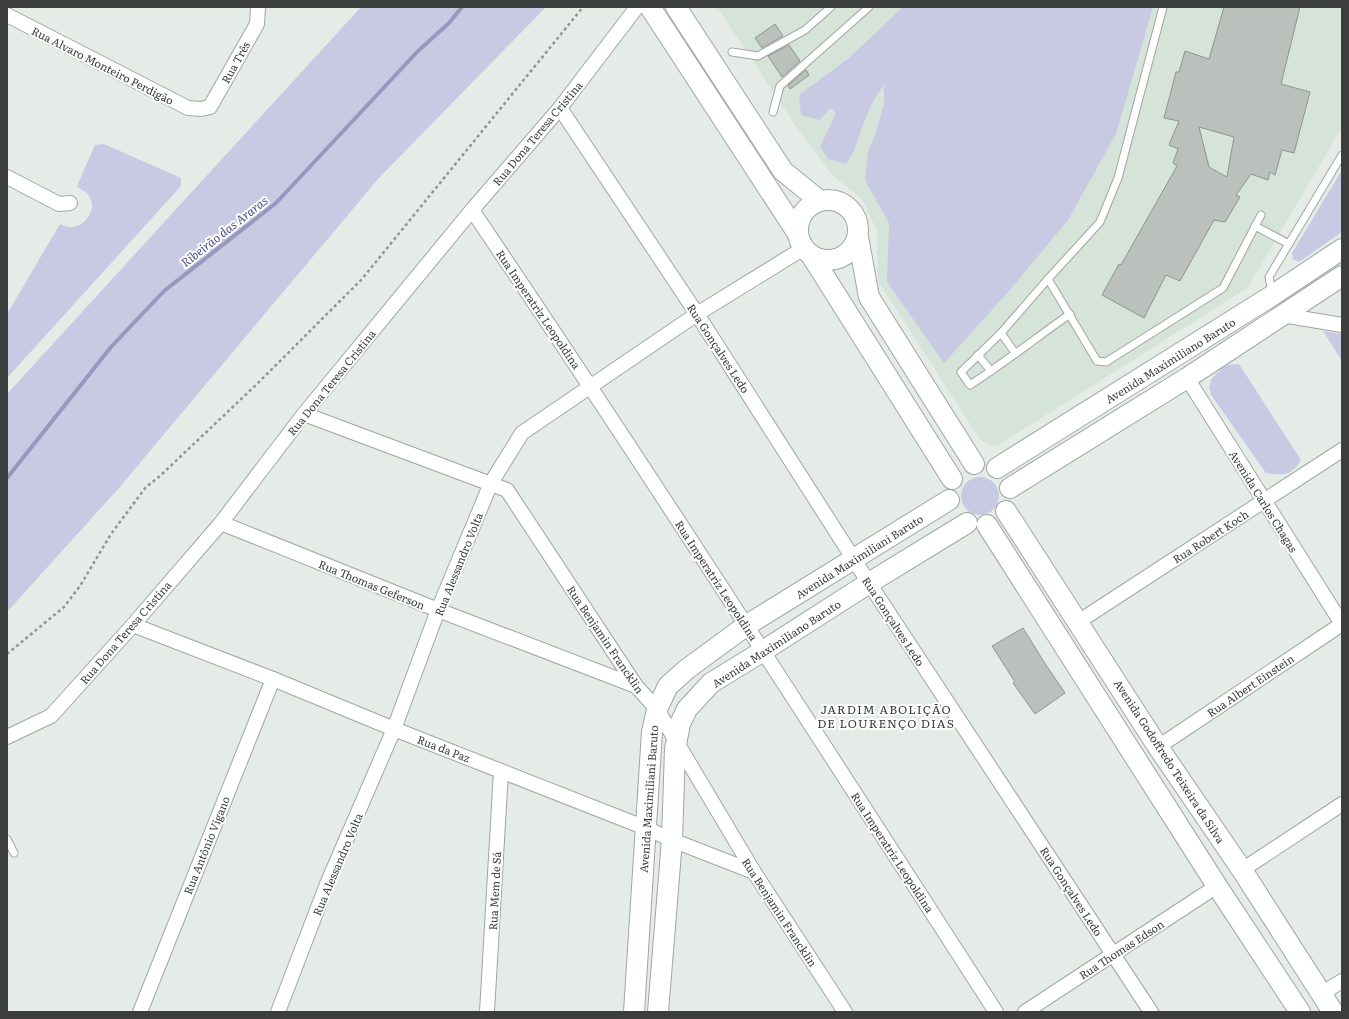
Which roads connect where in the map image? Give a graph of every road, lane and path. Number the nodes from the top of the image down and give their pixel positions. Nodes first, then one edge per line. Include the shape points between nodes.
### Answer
1 (258, 7) edge
2 (583, 7) edge
3 (637, 7) edge
4 (650, 7) edge
5 (676, 7) edge
6 (831, 7) edge
7 (869, 7) edge
8 (1163, 7) edge
9 (7, 15) edge
10 (732, 52) dead end
11 (560, 108) junction
12 (201, 109) joint
13 (773, 112) dead end
14 (1342, 155) edge
15 (7, 177) edge
16 (820, 201) junction
17 (70, 203) dead end
18 (472, 210) junction
19 (1261, 215) dead end
20 (1255, 226) junction
21 (858, 237) junction
22 (1289, 244) junction
23 (804, 246) junction
24 (1342, 249) edge
25 (1342, 276) edge
26 (1048, 280) junction
27 (1273, 295) junction
28 (697, 314) junction
29 (1070, 314) junction
30 (1282, 314) junction
31 (1342, 325) edge
32 (1001, 333) junction
33 (1015, 353) junction
34 (978, 356) junction
35 (991, 371) junction
36 (1187, 378) junction
37 (590, 386) junction
38 (304, 414) junction
39 (1342, 450) edge
40 (974, 464) junction
41 (996, 468) junction
42 (952, 479) junction
43 (491, 483) junction
44 (1010, 488) junction
45 (949, 500) junction
46 (1264, 501) junction
47 (1006, 511) junction
48 (221, 523) junction
49 (967, 523) junction
50 (987, 525) junction
51 (854, 558) junction
52 (869, 583) junction
53 (438, 610) junction
54 (1078, 622) junction
55 (1342, 624) edge
56 (133, 625) junction
57 (747, 625) junction
58 (763, 651) junction
59 (7, 654) edge
60 (273, 679) junction
61 (636, 686) junction
62 (657, 709) junction
63 (394, 729) junction
64 (7, 737) edge
65 (676, 742) junction
66 (1158, 746) junction
67 (501, 771) junction
68 (1342, 804) edge
69 (646, 828) junction
70 (7, 839) edge
71 (672, 840) junction
72 (14, 853) dead end
73 (1242, 870) junction
74 (754, 872) junction
75 (1217, 886) junction
76 (1113, 954) junction
77 (1342, 980) edge
78 (1321, 994) junction
79 (140, 1012) edge
80 (278, 1012) edge
81 (487, 1012) edge
82 (634, 1012) edge
83 (658, 1012) edge
84 (845, 1012) edge
85 (996, 1012) edge
86 (1025, 1012) edge
87 (1151, 1012) edge
88 (1300, 1012) edge
89 (1333, 1012) edge

1 - 12 street, Rua Três via 257,24 214,100 210,106
2 - 59 path via 362,279 257,384 146,487 111,534 80,586 64,607
3 - 11 street, Rua Dona Teresa Cristina
4 - 23 street
5 - 16 street via 783,171
6 - 10 lane via 805,30 758,56
7 - 13 lane via 780,86
8 - 26 lane via 1118,178 1100,222
9 - 12 street, Rua Alvaro Monteiro Perdigão via 188,108
11 - 18 street, Rua Dona Teresa Cristina
11 - 28 street, Rua Gonçalves Ledo
14 - 22 lane
15 - 17 street via 59,204
16 - 21 street via 841,202 850,208 859,226
16 - 23 street via 810,205 799,221
18 - 37 street, Rua Imperatriz Leopoldina
18 - 38 street, Rua Dona Teresa Cristina
19 - 20 lane
20 - 22 lane
20 - 29 lane via 1223,288 1106,362 1097,361
21 - 23 street via 847,255 829,261
21 - 40 street via 869,297
22 - 27 lane via 1269,277
23 - 28 street, Rua Alessandro Volta
23 - 42 street
24 - 27 street, Avenida Maximiliano Baruto
25 - 30 street, Avenida Maximiliano Baruto
26 - 29 lane
26 - 32 lane
27 - 30 street
27 - 41 street, Avenida Maximiliano Baruto
28 - 37 street, Rua Alessandro Volta
28 - 51 street, Rua Gonçalves Ledo
29 - 33 lane
30 - 31 street
30 - 36 street, Avenida Maximiliano Baruto
32 - 33 lane
32 - 34 lane
33 - 35 lane
34 - 35 lane
34 - 35 lane via 961,372 970,385
36 - 44 street, Avenida Maximiliano Baruto
36 - 46 street, Avenida Carlos Chagas
37 - 43 street, Rua Alessandro Volta via 522,433
37 - 57 street, Rua Imperatriz Leopoldina
38 - 43 street, Rua Benjamin Francklin
38 - 48 street, Rua Dona Teresa Cristina
39 - 46 street, Rua Robert Koch
40 - 41 street
40 - 42 street via 962,469
41 - 44 street via 1008,480
42 - 45 street
43 - 53 street, Rua Alessandro Volta
43 - 61 street, Rua Benjamin Francklin via 507,490
44 - 47 street via 1010,504
45 - 49 street via 955,514
45 - 51 street, Avenida Maximiliani Baruto
46 - 54 street, Rua Robert Koch
46 - 55 street, Avenida Carlos Chagas
47 - 50 street via 998,520
47 - 54 street, Avenida Godoffredo Teixeira da Silva
48 - 53 street, Rua Thomas Geferson
48 - 56 street, Rua Dona Teresa Cristina
49 - 50 street
49 - 52 street, Avenida Maximiliano Baruto
50 - 75 street
51 - 52 street, Rua Gonçalves Ledo
51 - 57 street, Avenida Maximiliani Baruto
52 - 58 street, Avenida Maximiliano Baruto
52 - 76 street, Rua Gonçalves Ledo
53 - 61 street, Rua Thomas Geferson
53 - 63 street, Rua Alessandro Volta
54 - 66 street, Avenida Godoffredo Teixeira da Silva
55 - 66 street, Rua Albert Einstein
56 - 60 street, Rua da Paz
56 - 64 street, Rua Dona Teresa Cristina via 51,716
57 - 58 street, Rua Imperatriz Leopoldina
57 - 62 street, Avenida Maximiliani Baruto via 668,686
58 - 65 street, Avenida Maximiliano Baruto via 711,683 687,709
58 - 85 street, Rua Imperatriz Leopoldina
60 - 63 street, Rua da Paz
60 - 79 street, Rua Antônio Vigano
61 - 62 street, Rua Benjamin Francklin
62 - 65 street, Rua Benjamin Francklin
62 - 69 street, Avenida Maximiliani Baruto via 652,732
63 - 67 street, Rua da Paz
63 - 80 street, Rua Alessandro Volta via 327,884
65 - 71 street, Avenida Maximiliano Baruto
65 - 74 street, Rua Benjamin Francklin
66 - 73 street, Avenida Godoffredo Teixeira da Silva
67 - 69 street, Rua da Paz
67 - 81 street, Rua Mem de Sá
68 - 73 street
69 - 71 street, Rua da Paz
69 - 82 street, Avenida Maximiliani Baruto
70 - 72 lane
71 - 74 street, Rua da Paz
71 - 83 street, Avenida Maximiliano Baruto
73 - 78 street, Avenida Godoffredo Teixeira da Silva
74 - 84 street, Rua Benjamin Francklin
75 - 76 street, Rua Thomas Edson
75 - 88 street
76 - 86 street, Rua Thomas Edson
76 - 87 street, Rua Gonçalves Ledo
77 - 78 street
78 - 89 street, Avenida Godoffredo Teixeira da Silva

